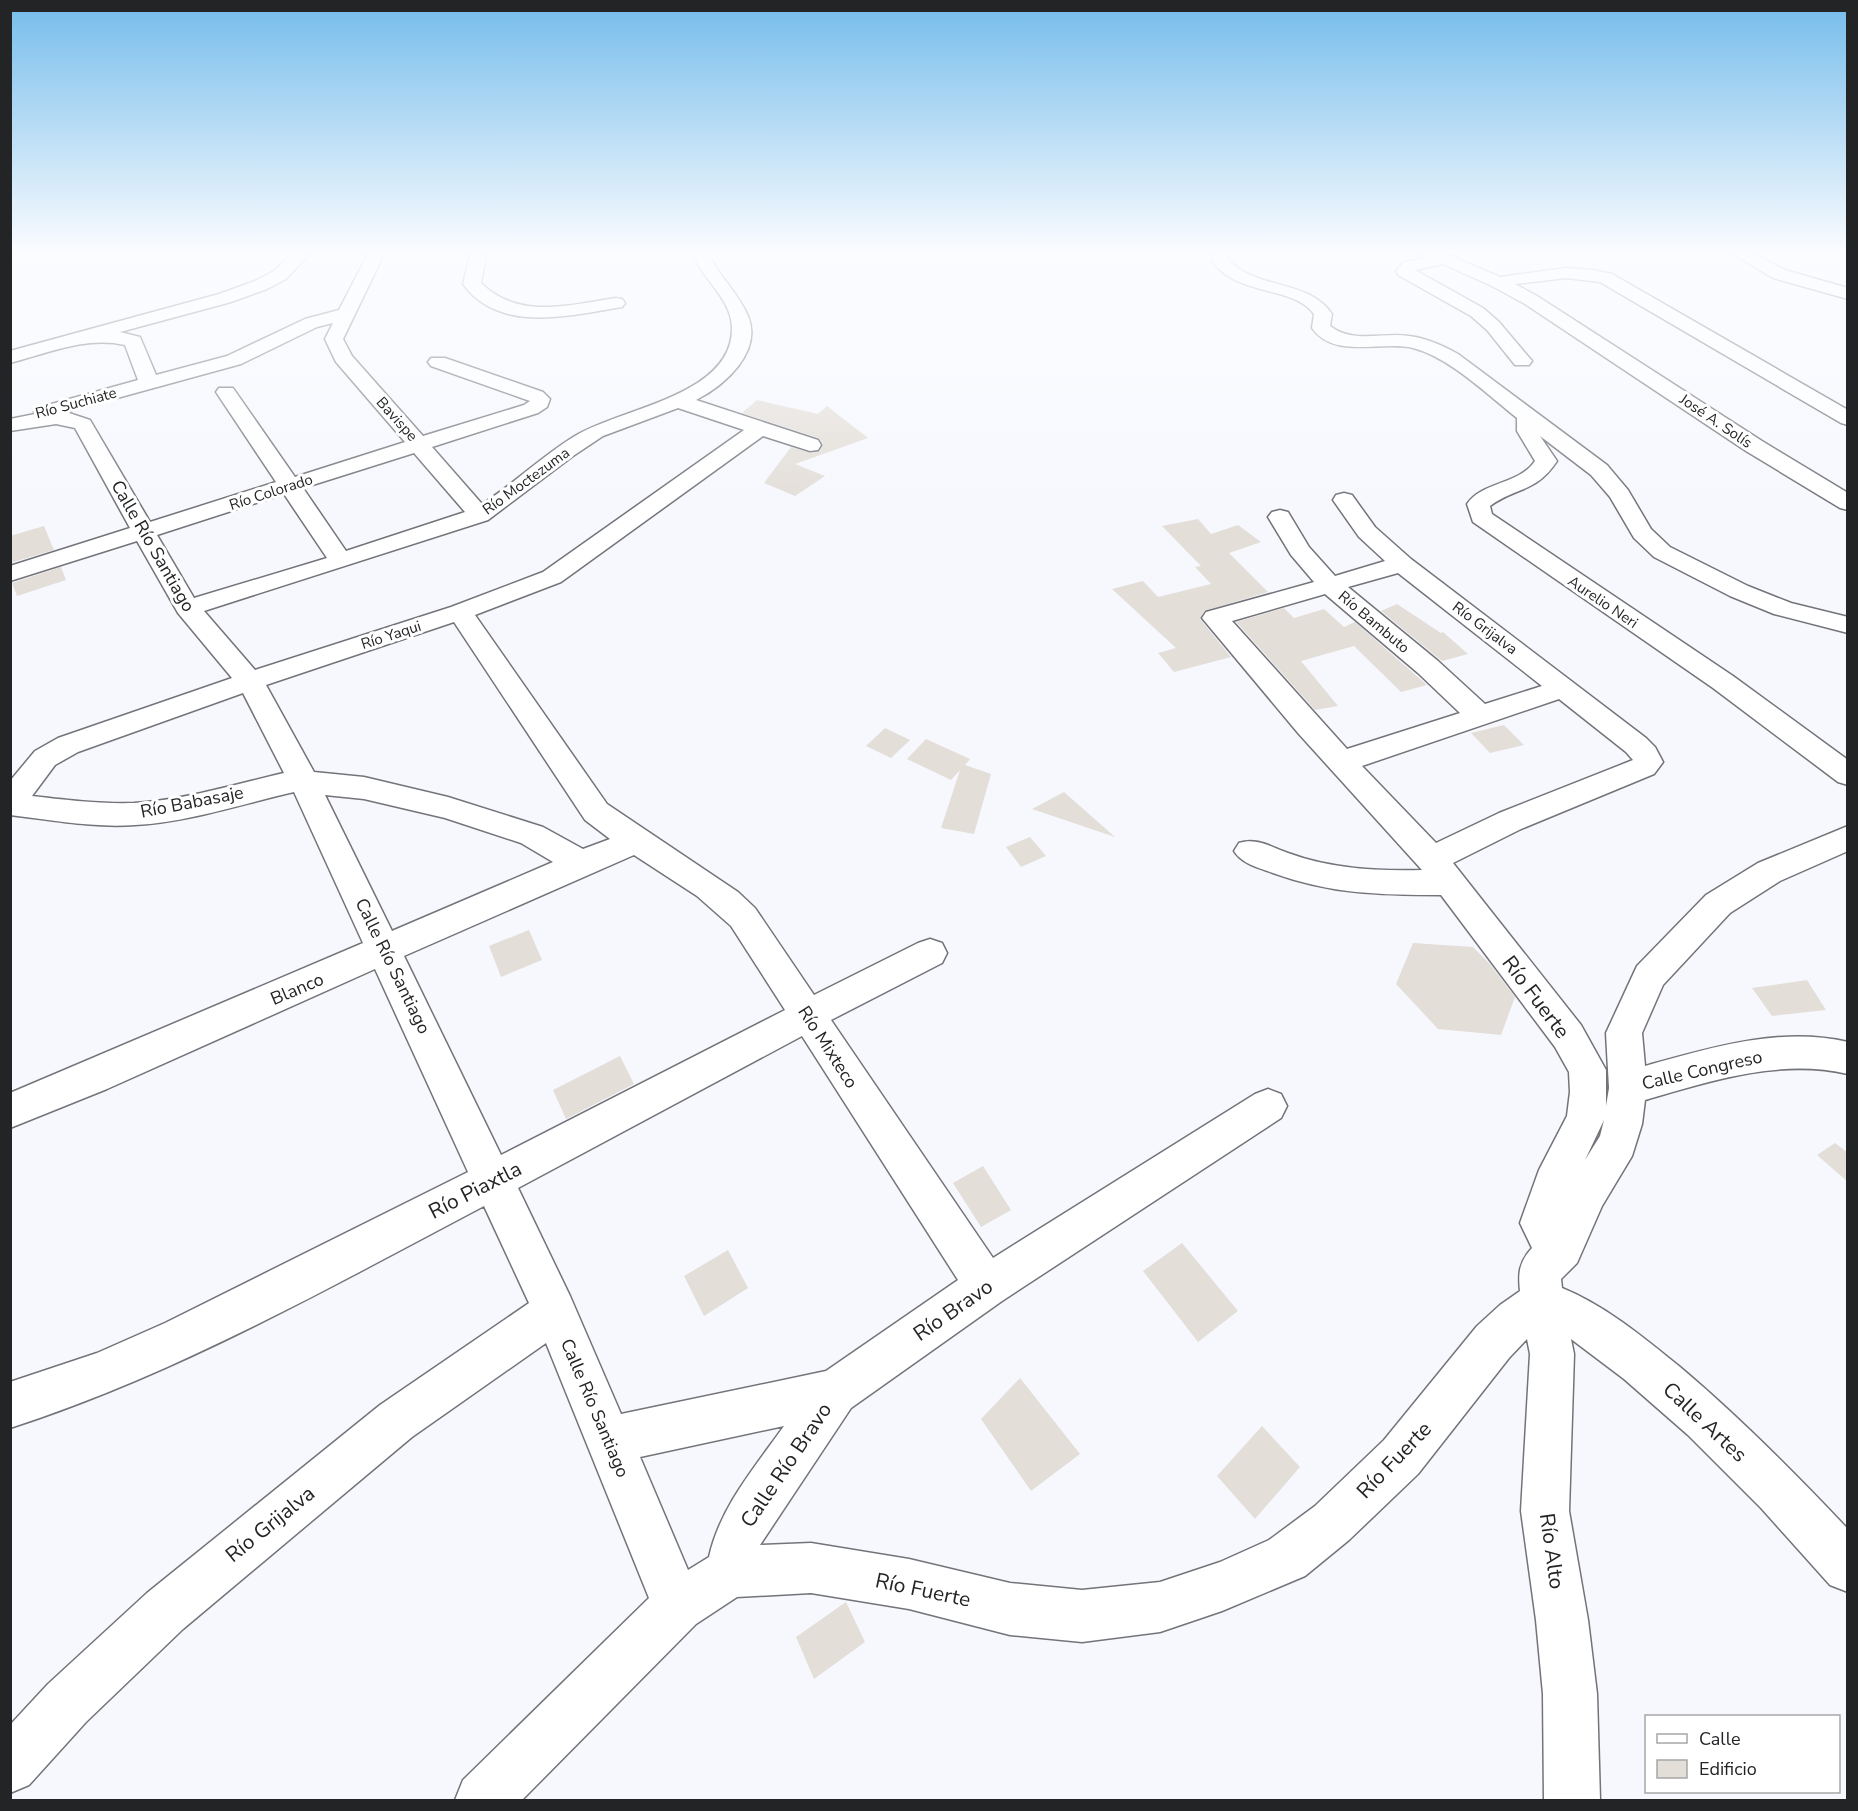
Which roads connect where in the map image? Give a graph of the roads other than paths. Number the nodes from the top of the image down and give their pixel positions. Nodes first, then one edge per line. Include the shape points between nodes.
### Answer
1 (83, 337) edge
2 (284, 337) edge
3 (335, 337) edge
4 (741, 337) edge
5 (1333, 337) edge
6 (1502, 337) edge
7 (1589, 337) edge
8 (1706, 337) edge
9 (74, 339) junction
10 (10, 357) edge
11 (1522, 361) dead end
12 (438, 362) dead end
13 (149, 383) junction
14 (226, 392) dead end
15 (678, 401) junction
16 (1528, 415) junction
17 (1848, 419) edge
18 (10, 423) edge
19 (759, 430) junction
20 (420, 444) junction
21 (810, 445) dead end
22 (291, 486) junction
23 (1344, 500) dead end
24 (1848, 503) edge
25 (480, 515) junction
26 (1280, 518) dead end
27 (145, 532) junction
28 (341, 561) junction
29 (1402, 564) junction
30 (10, 574) edge
31 (1331, 586) junction
32 (187, 608) junction
33 (460, 612) junction
34 (1848, 626) edge
35 (250, 681) junction
36 (1564, 688) junction
37 (1480, 716) junction
38 (1341, 762) junction
39 (1848, 775) edge
40 (303, 781) junction
41 (10, 804) edge
42 (1848, 838) edge
43 (637, 841) junction
44 (1251, 851) dead end
45 (581, 863) junction
46 (1440, 871) junction
47 (385, 950) junction
48 (930, 953) dead end
49 (807, 1014) junction
50 (1848, 1058) edge
51 (1628, 1088) junction
52 (1268, 1106) dead end
53 (10, 1111) edge
54 (495, 1180) junction
55 (1556, 1253) junction
56 (987, 1286) junction
57 (1542, 1301) junction
58 (555, 1311) junction
59 (835, 1392) junction
60 (10, 1405) edge
61 (609, 1440) junction
62 (1848, 1567) edge
63 (730, 1572) junction
64 (678, 1606) junction
65 (10, 1766) edge
66 (483, 1800) edge
67 (1572, 1800) edge

1 - 9 street
2 - 13 street, Río Suchiate via 243,357
3 - 20 street, Bavispe via 342,358
4 - 15 street, Río Moctezuma via 738,353 726,370 710,384
5 - 16 street via 1409,342 1438,351
6 - 11 street
7 - 24 street, José A. Solís
8 - 17 street
9 - 10 street
9 - 13 street via 116,337 133,341
12 - 20 street, Río Colorado via 536,396 540,402 531,409
13 - 18 street, Río Suchiate
14 - 22 street
15 - 19 street
15 - 25 street, Río Moctezuma via 597,431
16 - 34 street via 1609,479 1642,533 1662,552 1783,609
16 - 39 street, Aurelio Neri via 1527,429 1546,462 1514,487 1482,500 1478,504 1481,517 1722,682
18 - 27 street, Calle Río Santiago via 63,418 82,424
19 - 21 street
19 - 33 street, Río Yaqui via 552,577
20 - 22 street, Río Colorado
20 - 25 street, Bavispe
22 - 27 street, Río Colorado
22 - 28 street
23 - 29 street, Río Grijalva via 1368,532
25 - 28 street, Río Moctezuma
26 - 31 street, Río Bambuto via 1299,550
27 - 30 street, Río Colorado
27 - 32 street, Calle Río Santiago
28 - 32 street, Río Moctezuma
29 - 31 street
29 - 36 street, Río Grijalva
31 - 37 street, Río Bambuto
31 - 38 street, Río Fuerte via 1215,618
32 - 35 street, Calle Río Santiago
33 - 35 street, Río Yaqui
33 - 43 street, Río Mixteco via 596,812
35 - 40 street, Calle Río Santiago
35 - 41 street, Río Yaqui via 68,745 45,758
36 - 37 street
36 - 46 street, Río Grijalva via 1636,745 1645,754 1644,767 1510,821
37 - 38 street
38 - 46 street, Río Fuerte
40 - 41 street, Río Babasaje via 136,814 98,814
40 - 45 street, Río Babasaje via 364,789 448,808 532,835
40 - 47 street, Calle Río Santiago
42 - 51 street via 1769,872 1718,904 1649,976 1624,1033
43 - 45 street, Blanco
43 - 49 street, Río Mixteco via 725,897 743,917
44 - 46 street via 1278,863 1365,882
45 - 47 street, Blanco
46 - 55 street, Río Fuerte via 1568,1036 1587,1070 1586,1118 1553,1184 1540,1223
47 - 53 street, Blanco
47 - 54 street, Calle Río Santiago
48 - 49 street, Río Piaxtla
49 - 54 street, Río Piaxtla
49 - 56 street, Río Mixteco
50 - 51 street, Calle Congreso via 1787,1052 1720,1062
51 - 55 street via 1618,1143
52 - 56 street, Río Bravo
54 - 58 street, Calle Río Santiago
54 - 60 street, Río Piaxtla via 171,1343 54,1392
55 - 57 street via 1539,1272
56 - 59 street, Río Bravo
57 - 62 street, Calle Artes via 1563,1309 1622,1348 1688,1402 1800,1513
57 - 63 street, Río Fuerte via 1492,1342 1401,1457 1323,1530 1287,1558 1160,1607 1082,1616 1010,1609 909,1584 811,1568
57 - 67 street, Río Alto via 1552,1354 1545,1511 1570,1694
58 - 61 street, Calle Río Santiago
58 - 65 street, Río Grijalva via 396,1421 165,1611 67,1703
59 - 61 street, Río Bravo
59 - 63 street, Calle Río Bravo via 745,1523
61 - 64 street, Calle Río Santiago
63 - 64 street
64 - 66 street

